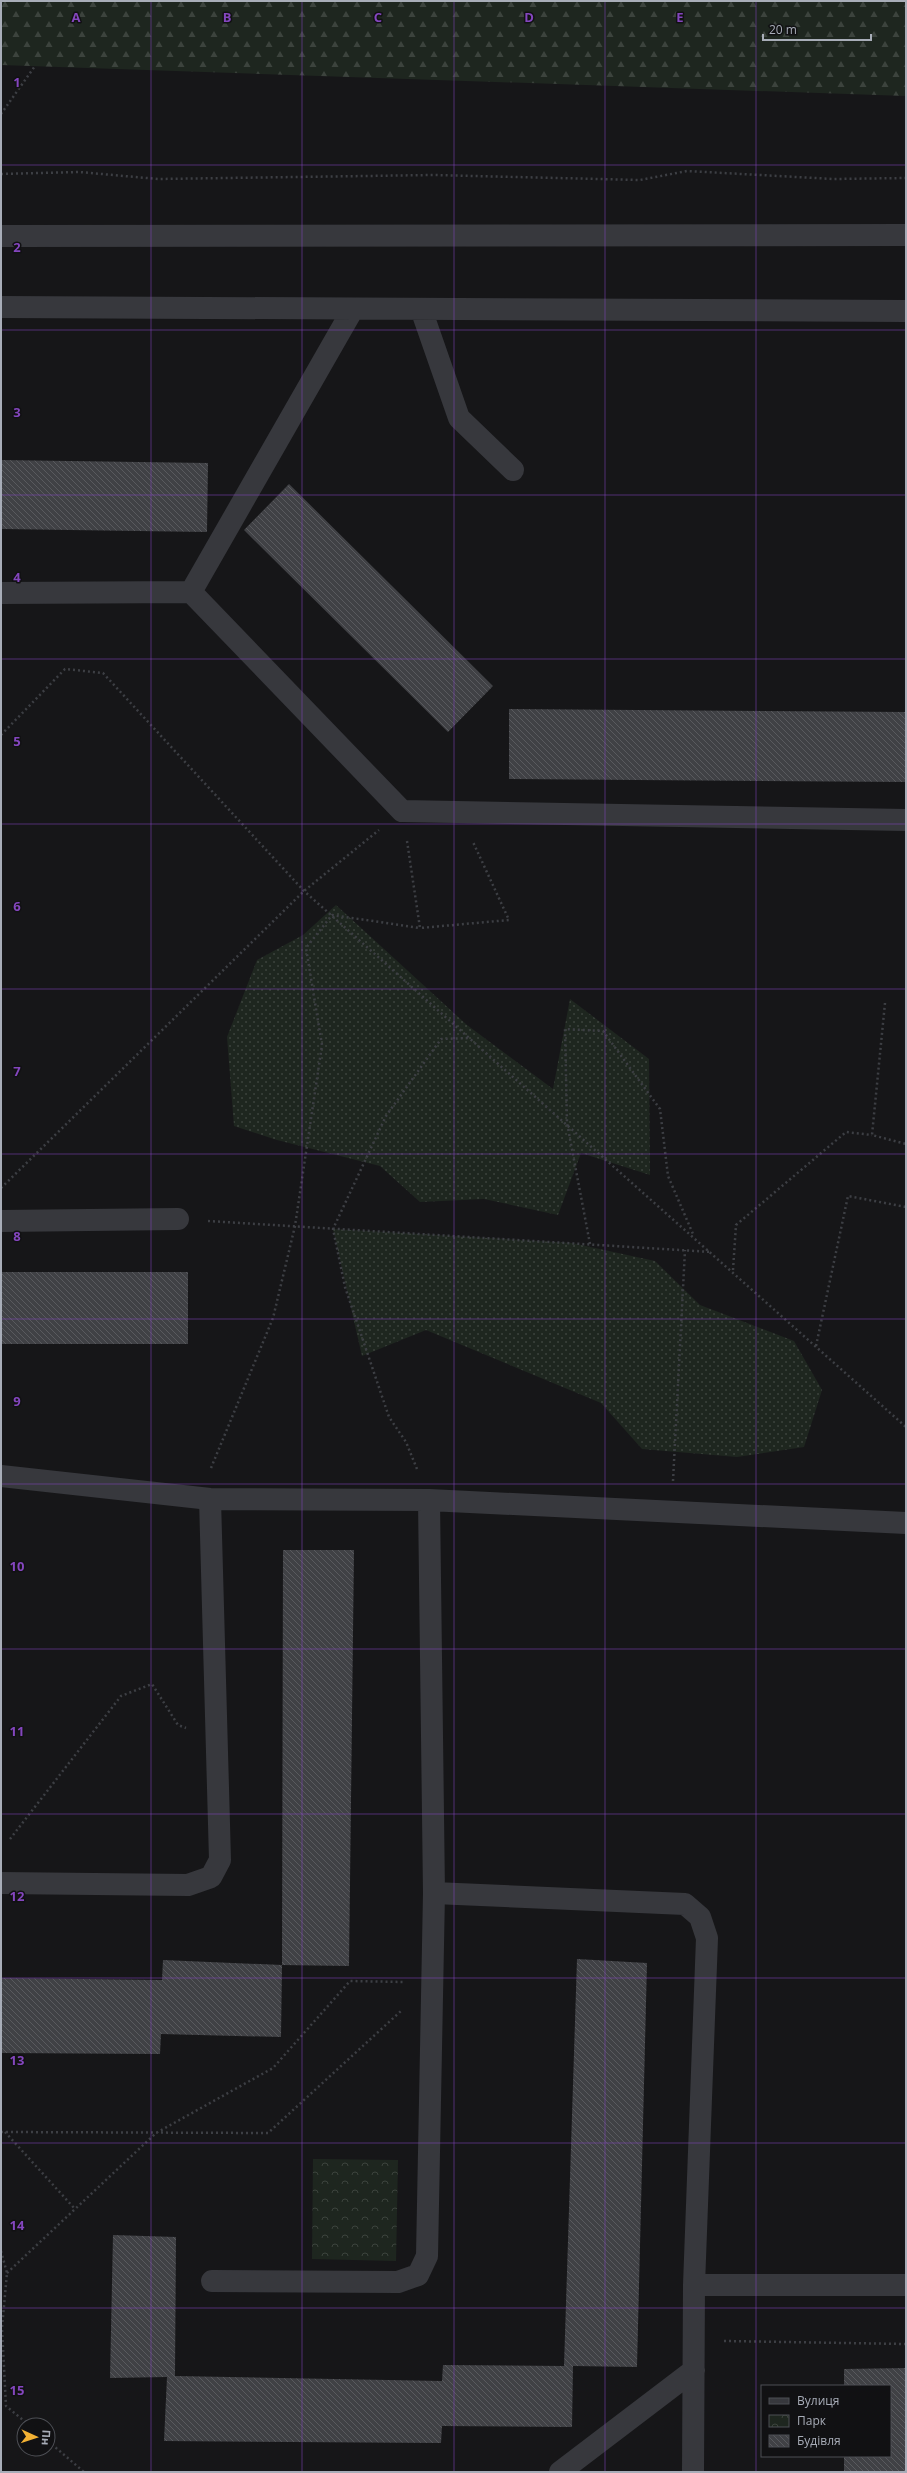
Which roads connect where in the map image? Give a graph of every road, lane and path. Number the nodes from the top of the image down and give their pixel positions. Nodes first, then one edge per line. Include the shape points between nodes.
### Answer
1 (35, 66) dead end
2 (1, 114) edge
3 (1, 174) edge
4 (906, 178) edge
5 (906, 235) edge
6 (1, 236) edge
7 (1, 307) edge
8 (353, 308) junction
9 (421, 309) junction
10 (906, 311) edge
11 (513, 470) dead end
12 (191, 592) junction
13 (1, 593) edge
14 (1, 735) edge
15 (402, 811) junction
16 (459, 812) junction
17 (906, 820) edge
18 (304, 891) junction
19 (332, 915) junction
20 (420, 928) junction
21 (885, 1003) dead end
22 (471, 1038) junction
23 (567, 1123) junction
24 (872, 1135) junction
25 (906, 1144) edge
26 (1, 1188) edge
27 (906, 1207) edge
28 (178, 1219) joint
29 (1, 1221) edge
30 (295, 1226) junction
31 (333, 1228) junction
32 (694, 1235) junction
33 (590, 1244) junction
34 (685, 1250) junction
35 (712, 1252) junction
36 (733, 1270) junction
37 (816, 1346) junction
38 (906, 1426) edge
39 (1, 1476) edge
40 (210, 1499) junction
41 (429, 1500) junction
42 (671, 1512) junction
43 (906, 1523) edge
44 (217, 1737) junction
45 (10, 1838) dead end
46 (1, 1883) edge
47 (434, 1893) junction
48 (433, 1982) junction
49 (3, 2132) edge
50 (156, 2133) junction
51 (75, 2210) junction
52 (1, 2251) edge
53 (7, 2273) junction
54 (212, 2281) dead end
55 (694, 2285) junction
56 (906, 2286) edge
57 (2, 2328) edge
58 (694, 2341) junction
59 (906, 2344) edge
60 (2, 2359) edge
61 (694, 2370) junction
62 (19, 2417) edge
63 (56, 2448) edge
64 (84, 2472) edge
65 (560, 2472) edge
66 (693, 2472) edge

1 - 2 path
3 - 4 path via 79,172 158,178 433,175 640,180 687,171 833,179
5 - 6 street
7 - 8 street
8 - 9 street
8 - 12 street
9 - 10 street
9 - 11 street via 459,418
12 - 13 street
12 - 15 street
14 - 18 path via 65,670 103,673
15 - 16 street
15 - 18 path
15 - 20 path
16 - 17 street
16 - 20 path via 509,920
18 - 19 path
18 - 26 path
19 - 20 path
19 - 22 path
19 - 30 path via 306,948 322,1045
21 - 24 path
22 - 23 path
22 - 31 path via 441,1039 386,1116
23 - 32 path
23 - 32 path via 564,1029 603,1031 660,1108 668,1176
23 - 33 path
24 - 25 path
24 - 36 path via 846,1132 736,1225
27 - 37 path via 848,1196
28 - 29 street
28 - 30 path
30 - 31 path
30 - 40 path via 273,1318 211,1464
31 - 33 path
31 - 41 path via 344,1287 389,1417 406,1442
32 - 35 path
33 - 34 path
34 - 35 path
34 - 42 path
35 - 36 path
36 - 37 path
37 - 38 path
39 - 40 street
40 - 41 street
40 - 44 street
41 - 42 street
41 - 47 street
42 - 43 street
44 - 45 path via 178,1726 152,1684 121,1696
44 - 46 street via 220,1860 211,1877 188,1885
47 - 48 street
47 - 55 street via 685,1904 700,1917 707,1938
48 - 50 path via 350,1981 273,2068
48 - 50 path via 268,2133
48 - 54 street via 427,2256 418,2275 398,2282
49 - 50 path
49 - 51 path
50 - 51 path
51 - 53 path
52 - 53 path
53 - 57 path
55 - 56 street
55 - 58 street
57 - 60 path
58 - 59 path
58 - 61 street
60 - 62 path via 6,2406
61 - 65 street
61 - 66 street
63 - 64 path

